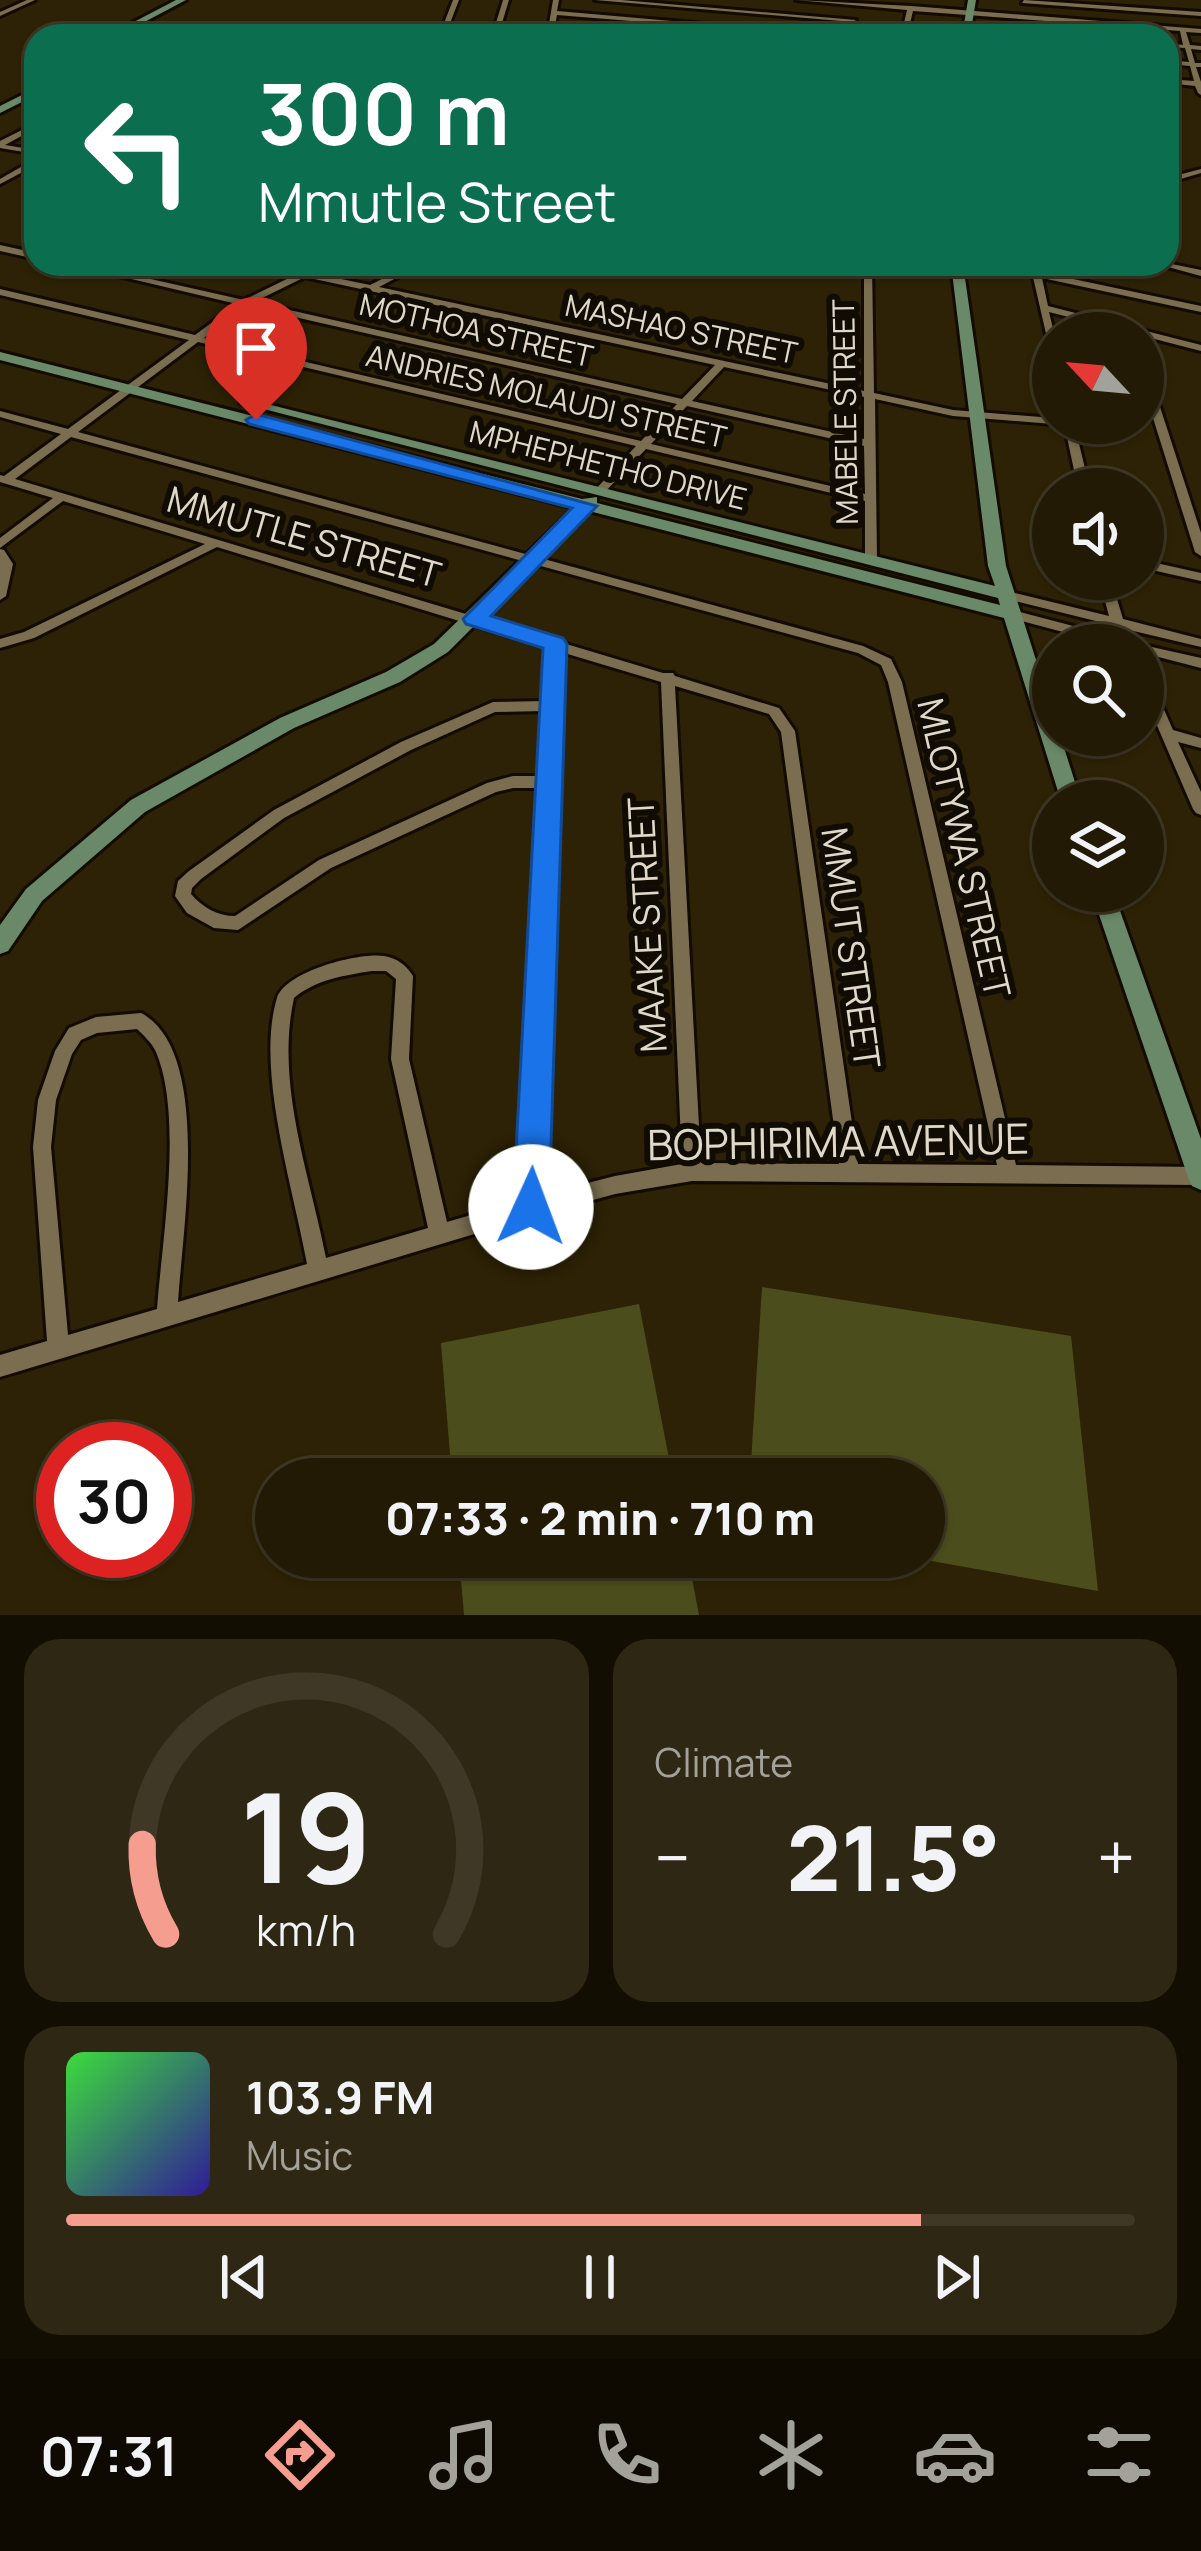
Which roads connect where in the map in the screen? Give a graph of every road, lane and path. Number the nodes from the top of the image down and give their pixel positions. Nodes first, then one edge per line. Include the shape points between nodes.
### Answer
1 (32, 0) edge
2 (182, 0) edge
3 (556, 0) edge
4 (598, 0) edge
5 (799, 0) edge
6 (972, 0) edge
7 (1024, 1) edge
8 (697, 4) edge
9 (859, 4) junction
10 (911, 8) junction
11 (554, 13) junction
12 (970, 13) junction
13 (0, 14) edge
14 (1201, 14) edge
15 (1023, 17) junction
16 (854, 20) junction
17 (684, 23) junction
18 (135, 24) edge
19 (552, 24) edge
20 (690, 24) edge
21 (852, 24) edge
22 (907, 24) edge
23 (968, 24) edge
24 (1023, 24) edge
25 (1116, 24) edge
26 (1179, 29) edge
27 (1182, 29) junction
28 (1201, 31) edge
29 (1179, 46) edge
30 (1186, 46) junction
31 (1201, 48) edge
32 (1196, 64) edge
33 (1200, 87) edge
34 (123, 276) edge
35 (298, 276) edge
36 (312, 276) edge
37 (394, 276) edge
38 (868, 276) edge
39 (959, 276) edge
40 (1037, 276) edge
41 (1063, 276) edge
42 (370, 288) junction
43 (0, 292) edge
44 (243, 304) junction
45 (1044, 308) junction
46 (1201, 310) edge
47 (1045, 312) edge
48 (1060, 312) edge
49 (196, 338) junction
50 (1164, 339) edge
51 (1201, 348) edge
52 (0, 353) edge
53 (722, 363) junction
54 (137, 382) junction
55 (871, 394) junction
56 (685, 403) junction
57 (0, 414) edge
58 (977, 415) junction
59 (1032, 419) edge
60 (70, 433) junction
61 (1164, 436) edge
62 (870, 444) junction
63 (642, 445) junction
64 (3, 479) edge
65 (62, 496) junction
66 (593, 499) junction
67 (871, 499) junction
68 (216, 543) junction
69 (0, 544) edge
70 (1201, 552) edge
71 (0, 553) edge
72 (529, 559) junction
73 (872, 560) junction
74 (1164, 569) edge
75 (1201, 577) edge
76 (0, 596) edge
77 (1110, 600) edge
78 (1005, 603) junction
79 (474, 619) junction
80 (1114, 620) junction
81 (1066, 624) edge
82 (1116, 624) edge
83 (1201, 643) edge
84 (0, 644) edge
85 (555, 644) junction
86 (1164, 654) edge
87 (1201, 663) edge
88 (668, 676) junction
89 (551, 706) junction
90 (1164, 725) edge
91 (788, 731) joint
92 (1168, 734) junction
93 (1201, 743) edge
94 (1065, 780) edge
95 (550, 782) junction
96 (1201, 809) edge
97 (1109, 912) edge
98 (0, 944) edge
99 (692, 1172) junction
100 (850, 1173) junction
101 (1009, 1175) junction
102 (1201, 1176) edge
103 (531, 1207) junction
104 (440, 1236) junction
105 (319, 1272) junction
106 (167, 1317) junction
107 (58, 1347) junction
108 (0, 1366) edge

1 - 13 street
2 - 18 street
3 - 11 street
4 - 8 street
5 - 9 street
6 - 12 street
7 - 14 street
7 - 15 street
8 - 16 street
8 - 17 street
9 - 10 street
9 - 16 street
10 - 12 street
10 - 22 street
11 - 17 street
11 - 19 street
12 - 15 street
12 - 23 street
15 - 24 street
15 - 25 street
16 - 21 street
17 - 20 street
26 - 27 street
27 - 28 street
27 - 30 street
29 - 30 street
30 - 31 street
30 - 32 street
32 - 33 street
34 - 44 street, MOTHOA STREET
35 - 44 street
36 - 42 street, MASHAO STREET
37 - 42 street
38 - 55 street, MABELE STREET
39 - 58 street
40 - 45 street
41 - 46 street
42 - 53 street, MASHAO STREET
43 - 49 street, ANDRIES MOLAUDI STREET
44 - 49 street
44 - 56 street, MOTHOA STREET
45 - 47 street
45 - 48 street
49 - 54 street
49 - 63 street, ANDRIES MOLAUDI STREET
50 - 51 street
52 - 54 street, MPHEPHETHO DRIVE
53 - 55 street, MASHAO STREET
53 - 56 street
54 - 60 street
54 - 66 street, MPHEPHETHO DRIVE
55 - 58 street, MASHAO STREET
55 - 62 street, MABELE STREET
56 - 62 street, MOTHOA STREET
56 - 63 street
57 - 60 street, MLOTYWA STREET
58 - 59 street, MASHAO STREET
58 - 78 street
60 - 64 street
60 - 72 street, MLOTYWA STREET
61 - 70 street
62 - 67 street, MABELE STREET
63 - 66 street
63 - 67 street, ANDRIES MOLAUDI STREET
64 - 65 street, MMUTLE STREET
65 - 68 street, MMUTLE STREET
65 - 69 street
66 - 72 street
66 - 73 street, MPHEPHETHO DRIVE
66 - 78 street, MPHEPHETHO DRIVE
67 - 73 street, MABELE STREET
68 - 79 street, MMUTLE STREET
68 - 84 street
71 - 76 street via 7,564
72 - 79 street
72 - 101 street, MLOTYWA STREET via 886,662
73 - 78 street, MPHEPHETHO DRIVE
74 - 75 street
77 - 80 street
78 - 80 street, MPHEPHETHO DRIVE
78 - 81 street, MPHEPHETHO DRIVE
78 - 94 street
79 - 85 street, MMUTLE STREET
79 - 98 street via 410,668 287,723 138,806 34,895
80 - 82 street
80 - 83 street, MPHEPHETHO DRIVE
85 - 88 street, MMUTLE STREET
85 - 89 street
86 - 87 street
88 - 91 street, MMUTLE STREET via 768,707
88 - 99 street, MAAKE STREET
89 - 95 street
89 - 95 street via 493,707 406,746 279,814 188,881 183,896 220,923 238,923 325,864 492,787
90 - 92 street
91 - 100 street, MMUT STREET
92 - 93 street
92 - 96 street
95 - 103 street
97 - 102 street
99 - 100 street, BOPHIRIMA AVENUE
99 - 103 street, BOPHIRIMA AVENUE
100 - 101 street, BOPHIRIMA AVENUE
101 - 102 street, BOPHIRIMA AVENUE
103 - 104 street, BOPHIRIMA AVENUE
104 - 105 street, BOPHIRIMA AVENUE
104 - 105 street via 400,1060 405,976 379,963 312,977 285,997 280,1053
105 - 106 street, BOPHIRIMA AVENUE
106 - 107 street, BOPHIRIMA AVENUE
106 - 107 street via 180,1160 175,1089 151,1027 132,1020 96,1025 68,1042 44,1112
107 - 108 street, BOPHIRIMA AVENUE

